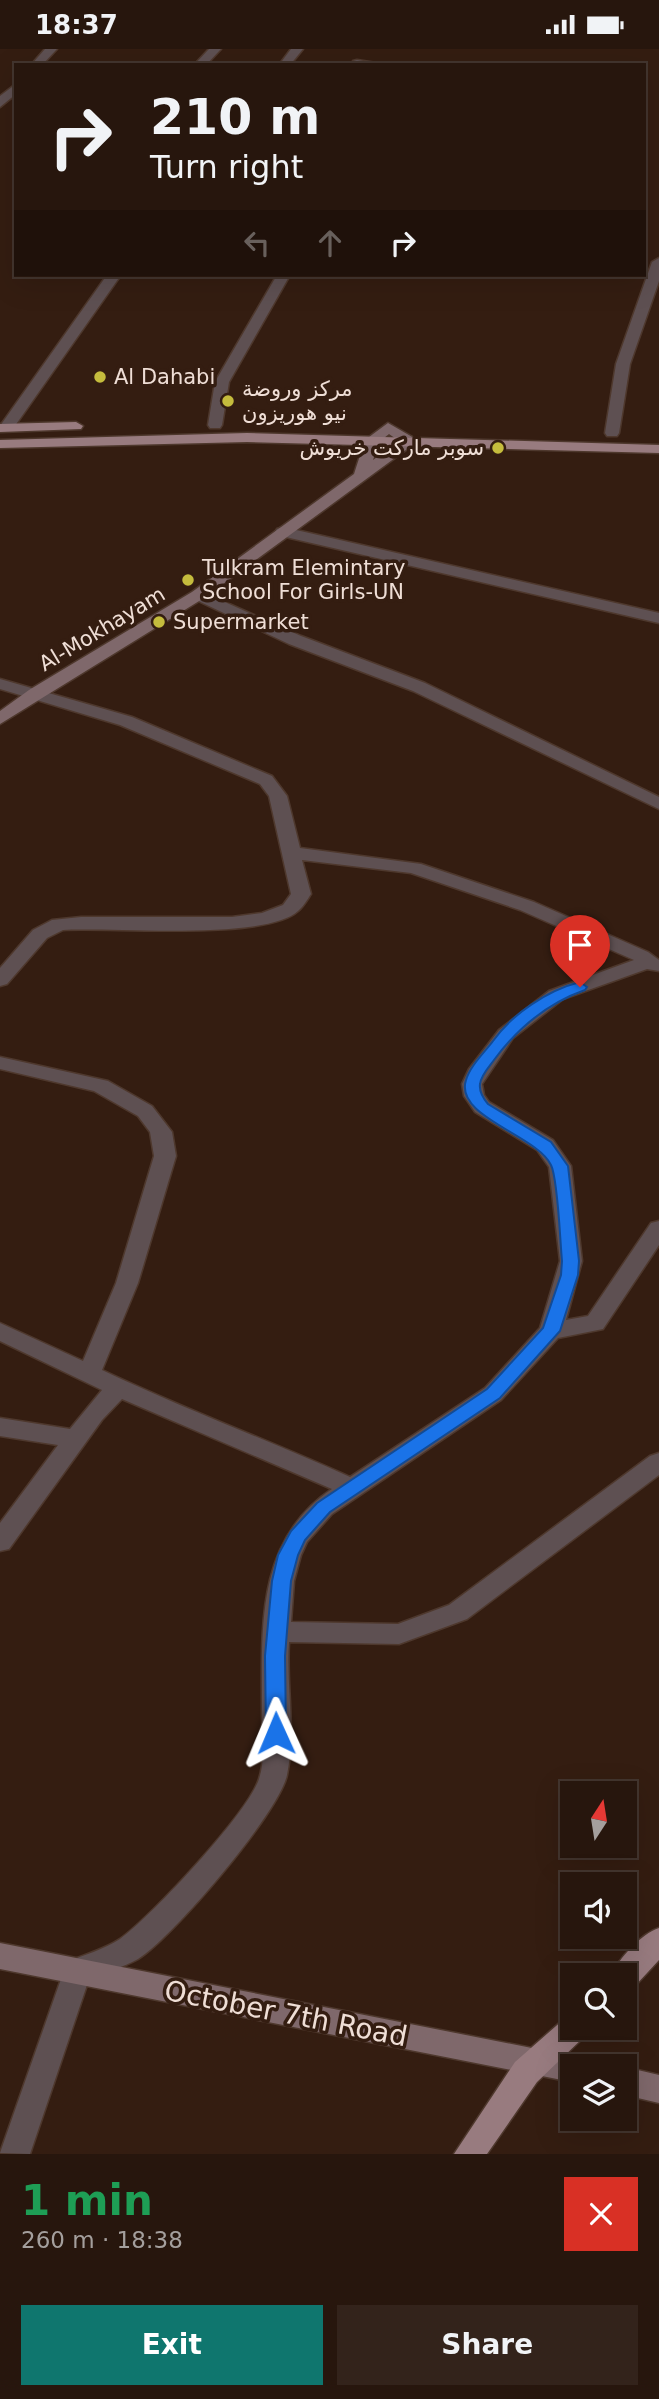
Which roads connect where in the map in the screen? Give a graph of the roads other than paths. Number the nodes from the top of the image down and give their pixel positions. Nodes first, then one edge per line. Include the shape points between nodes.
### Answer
1 (51, 49) edge
2 (215, 49) edge
3 (297, 49) edge
4 (38, 63) edge
5 (201, 63) edge
6 (286, 63) edge
7 (14, 89) edge
8 (1, 101) edge
9 (659, 262) edge
10 (113, 277) edge
11 (282, 277) edge
12 (215, 425) junction
13 (388, 427) junction
14 (2, 428) edge
15 (612, 433) junction
16 (659, 435) edge
17 (372, 440) junction
18 (409, 441) junction
19 (0, 444) edge
20 (659, 449) edge
21 (362, 474) junction
22 (283, 532) junction
23 (198, 595) junction
24 (659, 618) edge
25 (0, 684) edge
26 (36, 694) junction
27 (0, 719) edge
28 (659, 804) edge
29 (291, 853) junction
30 (654, 966) edge
31 (4, 969) edge
32 (0, 1063) edge
33 (659, 1228) edge
34 (0, 1331) edge
35 (551, 1331) junction
36 (89, 1374) junction
37 (117, 1388) junction
38 (0, 1427) edge
39 (76, 1439) junction
40 (659, 1462) edge
41 (352, 1488) junction
42 (0, 1542) edge
43 (277, 1632) junction
44 (659, 1940) edge
45 (0, 1956) edge
46 (637, 1964) edge
47 (77, 1971) junction
48 (560, 2040) edge
49 (536, 2061) junction
50 (560, 2066) edge
51 (637, 2084) edge
52 (659, 2089) edge
53 (15, 2154) edge
54 (469, 2154) edge

1 - 4 street
2 - 5 street
3 - 6 street
7 - 8 street
9 - 15 street via 623,363
10 - 14 street
11 - 12 street via 222,382
12 - 13 main road
12 - 14 main road
13 - 15 main road
13 - 17 street
13 - 18 street
15 - 16 main road
17 - 18 main road
17 - 19 main road via 147,436
17 - 21 street
18 - 20 main road
18 - 21 street, Al-Mokhayam
21 - 22 street, Al-Mokhayam
22 - 23 street, Al-Mokhayam
22 - 24 street
23 - 26 street, Al-Mokhayam
23 - 28 street via 295,640 419,687
25 - 26 street
26 - 27 street, Al-Mokhayam
26 - 29 street via 126,721 266,780 278,796
29 - 30 street via 414,867 527,906
29 - 31 street via 300,903 282,916 206,925 59,924 40,934
30 - 35 street via 556,995 506,1034 472,1084 482,1107 545,1145 560,1166 570,1261
32 - 36 street via 101,1086 145,1111 161,1132 165,1156 127,1283
33 - 35 street via 595,1323
34 - 36 street
35 - 41 street via 493,1394
36 - 37 street
37 - 39 street
37 - 41 street
38 - 39 street
39 - 42 street
40 - 43 street via 458,1612 398,1634
41 - 43 street via 323,1507 288,1555
43 - 47 street via 276,1758 262,1803 150,1933 127,1950
44 - 46 main road
45 - 47 street, October 7th Road
47 - 49 street, October 7th Road
47 - 53 street
48 - 49 main road
49 - 50 street, October 7th Road
49 - 54 main road
51 - 52 street

